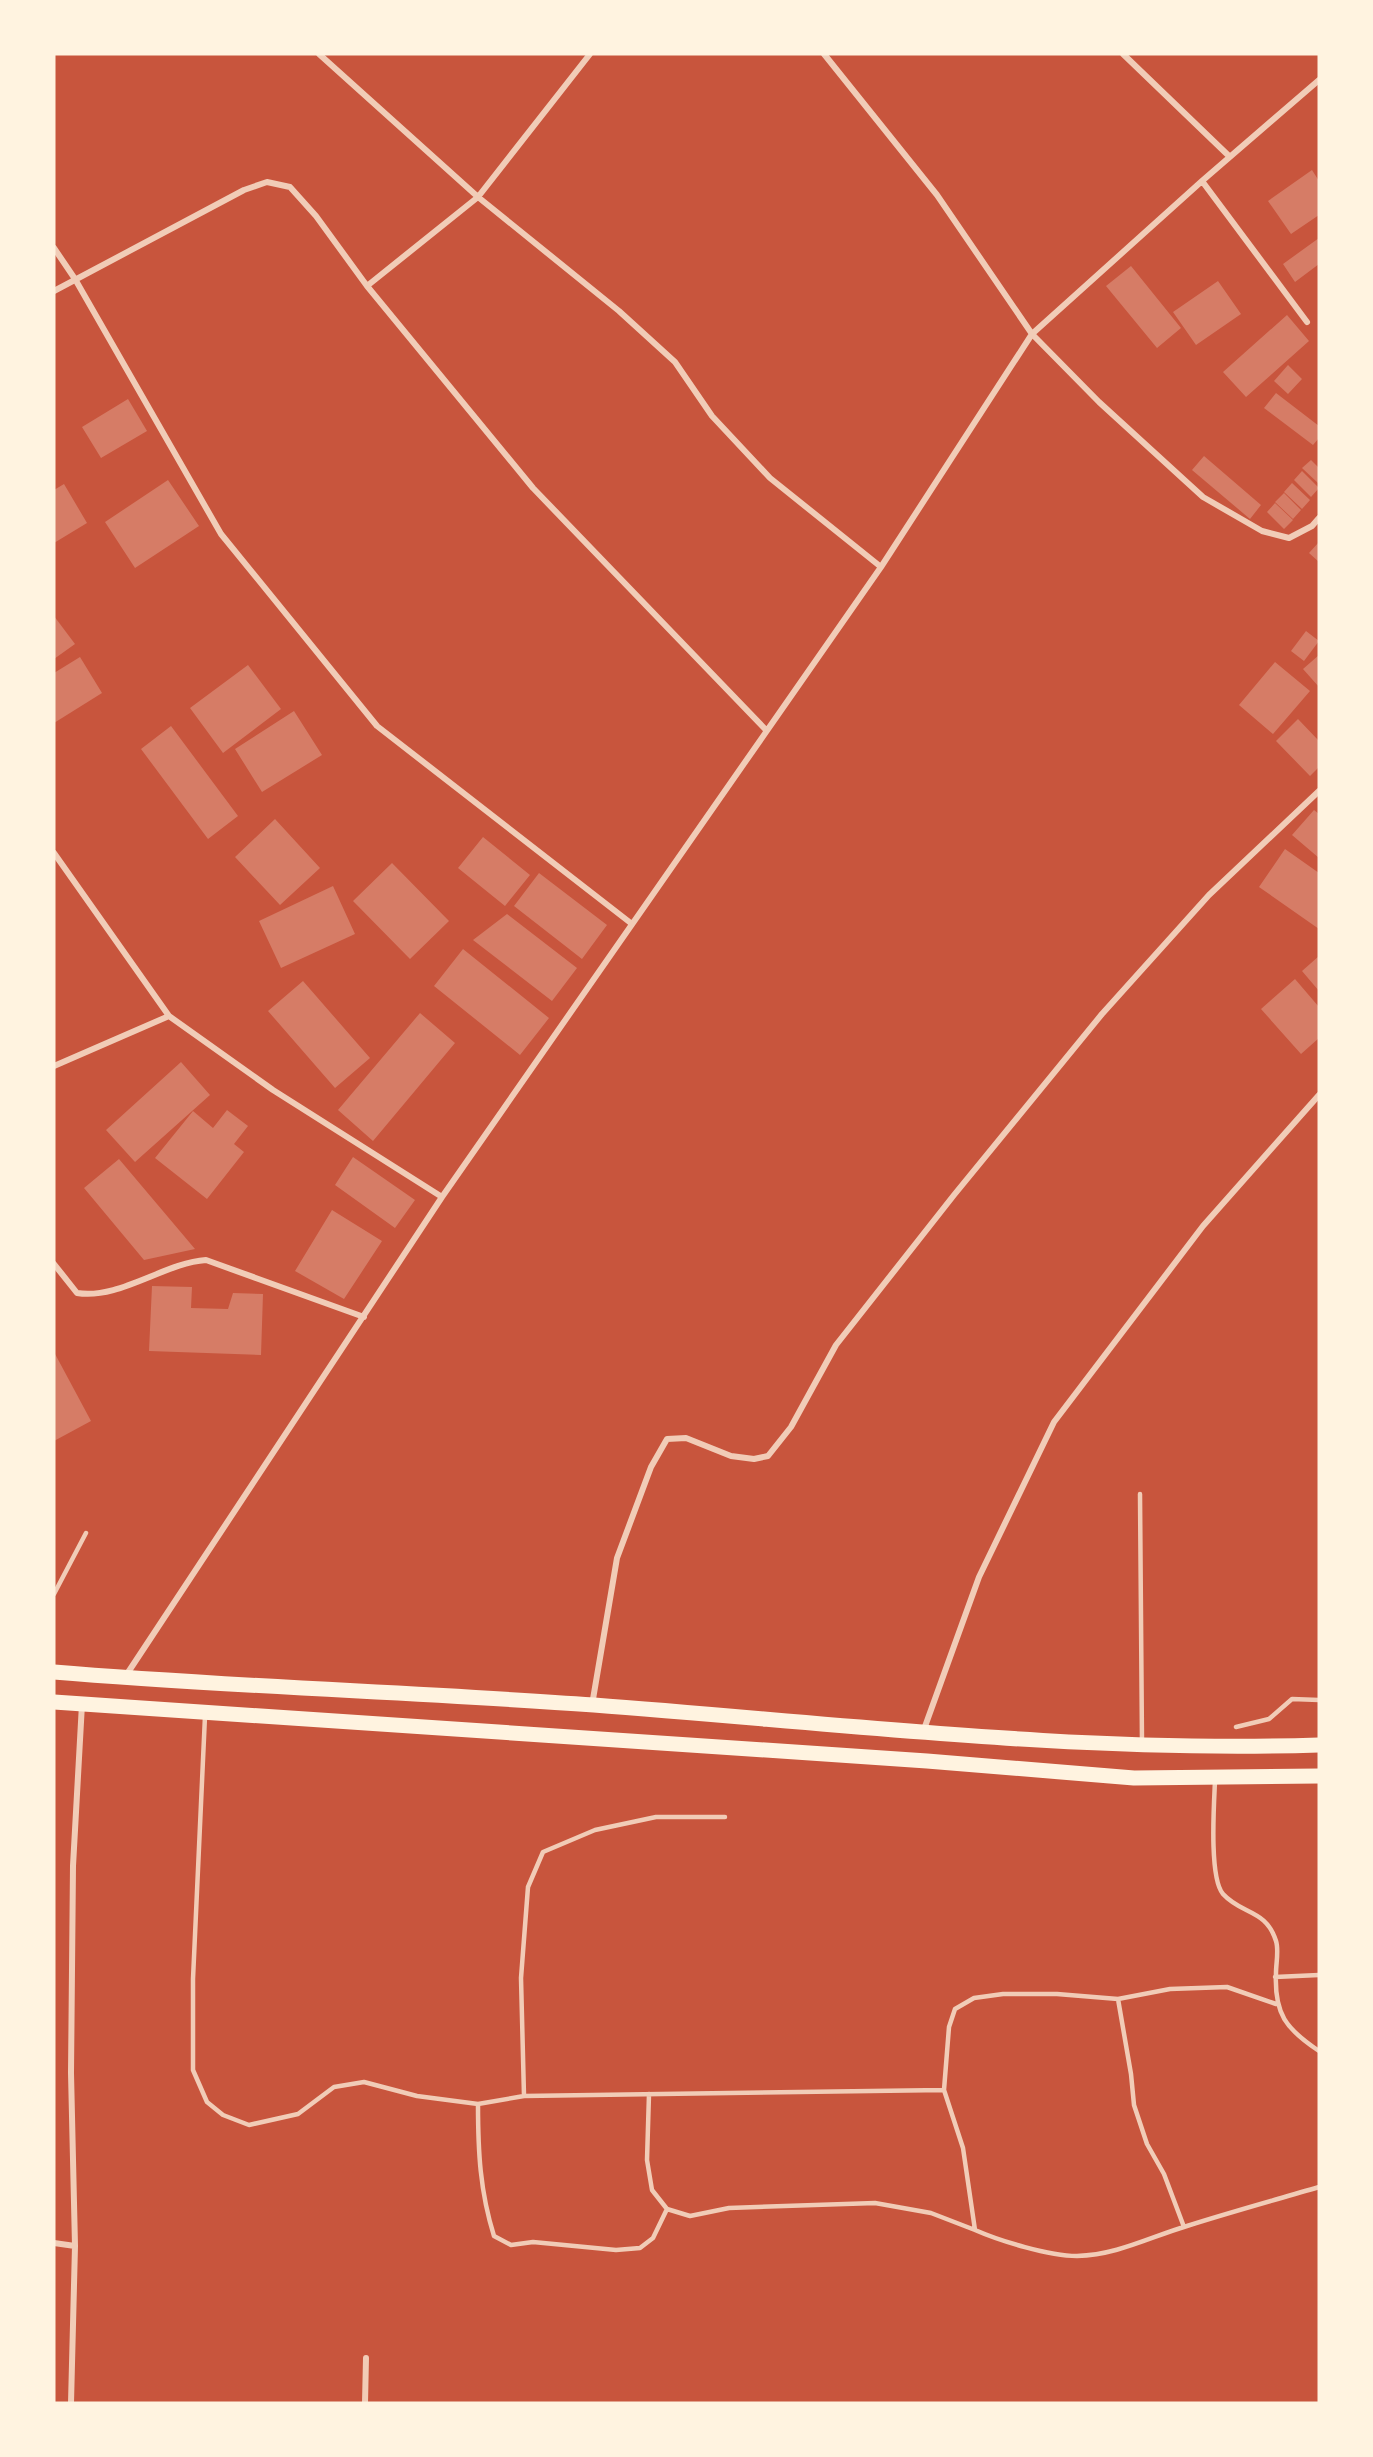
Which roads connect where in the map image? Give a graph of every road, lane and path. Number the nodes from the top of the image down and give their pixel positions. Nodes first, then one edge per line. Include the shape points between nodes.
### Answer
1 (319, 54) edge
2 (824, 54) edge
3 (1123, 54) edge
4 (586, 56) edge
5 (1319, 80) edge
6 (1230, 157) junction
7 (1202, 181) junction
8 (478, 197) junction
9 (54, 248) edge
10 (75, 279) junction
11 (367, 286) junction
12 (54, 291) edge
13 (1307, 322) dead end
14 (1032, 334) junction
15 (1319, 518) edge
16 (881, 567) junction
17 (766, 730) junction
18 (1319, 791) edge
19 (54, 853) edge
20 (632, 924) junction
21 (169, 1016) junction
22 (54, 1066) edge
23 (1319, 1095) edge
24 (442, 1197) junction
25 (54, 1264) edge
26 (364, 1317) junction
27 (1140, 1494) dead end
28 (86, 1533) dead end
29 (54, 1594) edge
30 (54, 1671) edge
31 (125, 1678) junction
32 (1319, 1700) edge
33 (54, 1702) edge
34 (82, 1704) junction
35 (592, 1705) junction
36 (205, 1714) junction
37 (1236, 1727) dead end
38 (923, 1732) junction
39 (1142, 1745) junction
40 (1319, 1745) edge
41 (1319, 1776) edge
42 (1215, 1778) junction
43 (725, 1817) dead end
44 (1319, 1976) edge
45 (1275, 1977) junction
46 (1118, 1999) junction
47 (1276, 2004) junction
48 (1319, 2051) edge
49 (944, 2090) junction
50 (649, 2094) junction
51 (524, 2096) junction
52 (478, 2104) junction
53 (1319, 2187) edge
54 (667, 2209) junction
55 (1184, 2227) junction
56 (975, 2230) junction
57 (54, 2243) edge
58 (75, 2246) junction
59 (366, 2358) dead end
60 (71, 2403) edge
61 (365, 2403) edge

1 - 8 street
2 - 14 street via 937,195
3 - 6 street
4 - 8 street
5 - 6 street
6 - 7 street
7 - 13 street
7 - 14 street
8 - 11 street
8 - 16 street via 620,310 675,362 712,416 770,478
9 - 10 street
10 - 11 street via 244,190 267,182 290,187
10 - 12 street
10 - 20 street via 221,534 377,726
11 - 17 street via 533,488
14 - 15 street via 1099,402 1203,496 1263,531 1289,538
14 - 16 street
16 - 17 street
17 - 20 street
18 - 35 street via 1209,895 1102,1014 836,1345 791,1427 768,1456 730,1456 686,1438 667,1439 651,1467 617,1558
19 - 21 street
20 - 24 street
21 - 22 street
21 - 24 street via 273,1090
23 - 38 street via 1203,1226 1054,1422 979,1577
24 - 26 street
25 - 26 street via 77,1293 90,1295 189,1261 206,1260
26 - 31 street
27 - 39 lane
28 - 29 lane
30 - 31 main road
31 - 35 main road
32 - 37 lane via 1292,1699 1269,1719
33 - 34 main road
34 - 36 main road
34 - 58 street via 73,1866 71,2073
35 - 38 main road
36 - 42 main road via 1134,1778
36 - 52 lane via 193,1979 193,2070 207,2102 224,2115 249,2125 298,2114 334,2087 364,2082 417,2096
38 - 39 main road
39 - 40 main road
41 - 42 main road
42 - 45 lane via 1214,1859 1221,1892 1268,1923 1277,1943
43 - 51 lane via 656,1817 595,1830 543,1852 528,1887 521,1978
44 - 45 lane
45 - 47 lane
46 - 47 lane via 1170,1989 1227,1987
46 - 49 lane via 1057,1994 974,1998 956,2009 949,2027
46 - 55 lane via 1134,2105
47 - 48 lane via 1295,2035
49 - 50 lane
49 - 56 lane via 963,2148
50 - 51 lane
50 - 54 lane via 647,2160 652,2190
51 - 52 lane
52 - 54 lane via 478,2155 484,2204 494,2236 511,2245 533,2242 616,2250 640,2248 653,2238
53 - 55 lane
54 - 56 lane via 690,2216 729,2208 875,2203 931,2213
55 - 56 lane via 1112,2252 1075,2256 1001,2241
57 - 58 street
58 - 60 street
59 - 61 street

